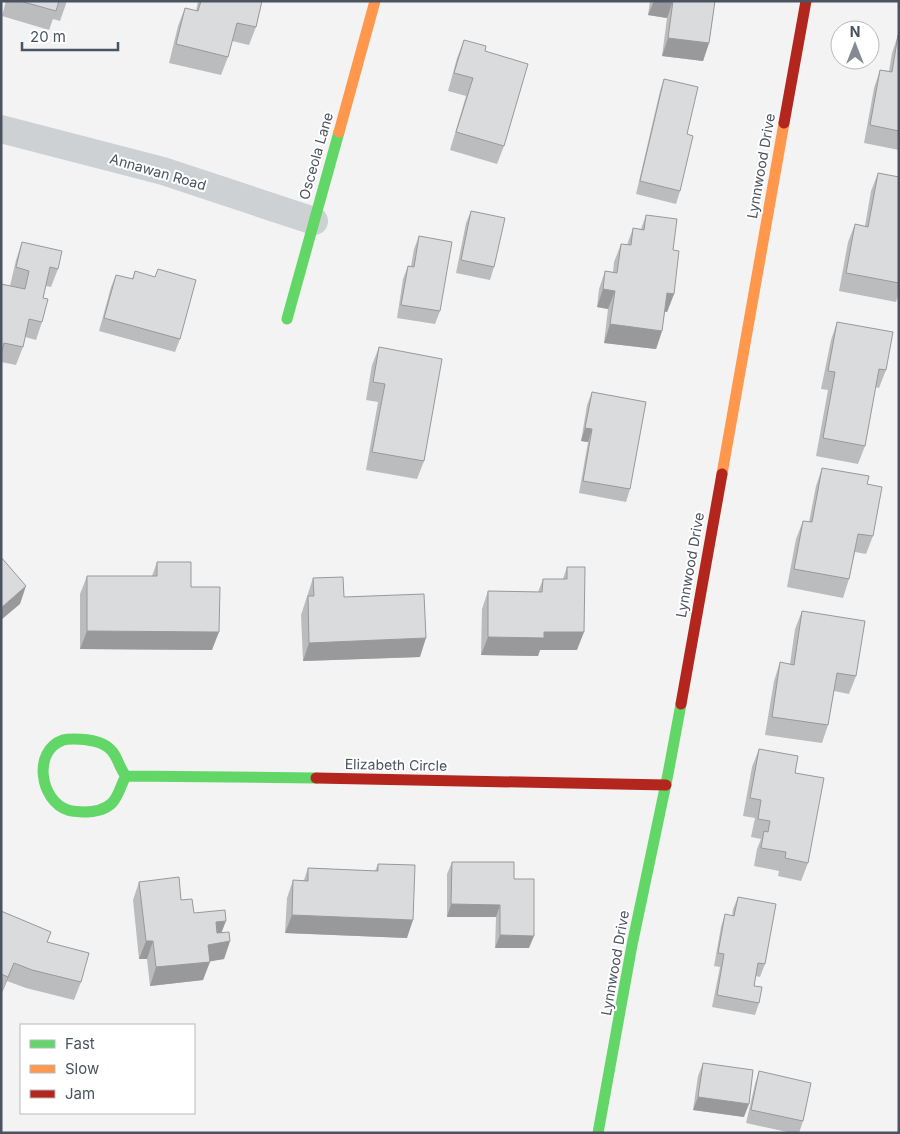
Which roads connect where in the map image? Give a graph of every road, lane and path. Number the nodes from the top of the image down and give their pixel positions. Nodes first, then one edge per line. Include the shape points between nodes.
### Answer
1 (375, 1) edge
2 (806, 1) edge
3 (1, 128) edge
4 (314, 221) junction
5 (287, 319) dead end
6 (126, 776) junction
7 (666, 785) junction
8 (598, 1133) edge

1 - 4 street, Osceola Lane
2 - 7 street, Lynnwood Drive
3 - 4 street, Annawan Road via 162,171
4 - 5 street, Osceola Lane
6 - 6 street via 110,749 75,738 53,746 44,759 45,788 49,797 63,809 94,812 111,804
6 - 7 street, Elizabeth Circle
7 - 8 street, Lynnwood Drive via 632,945

